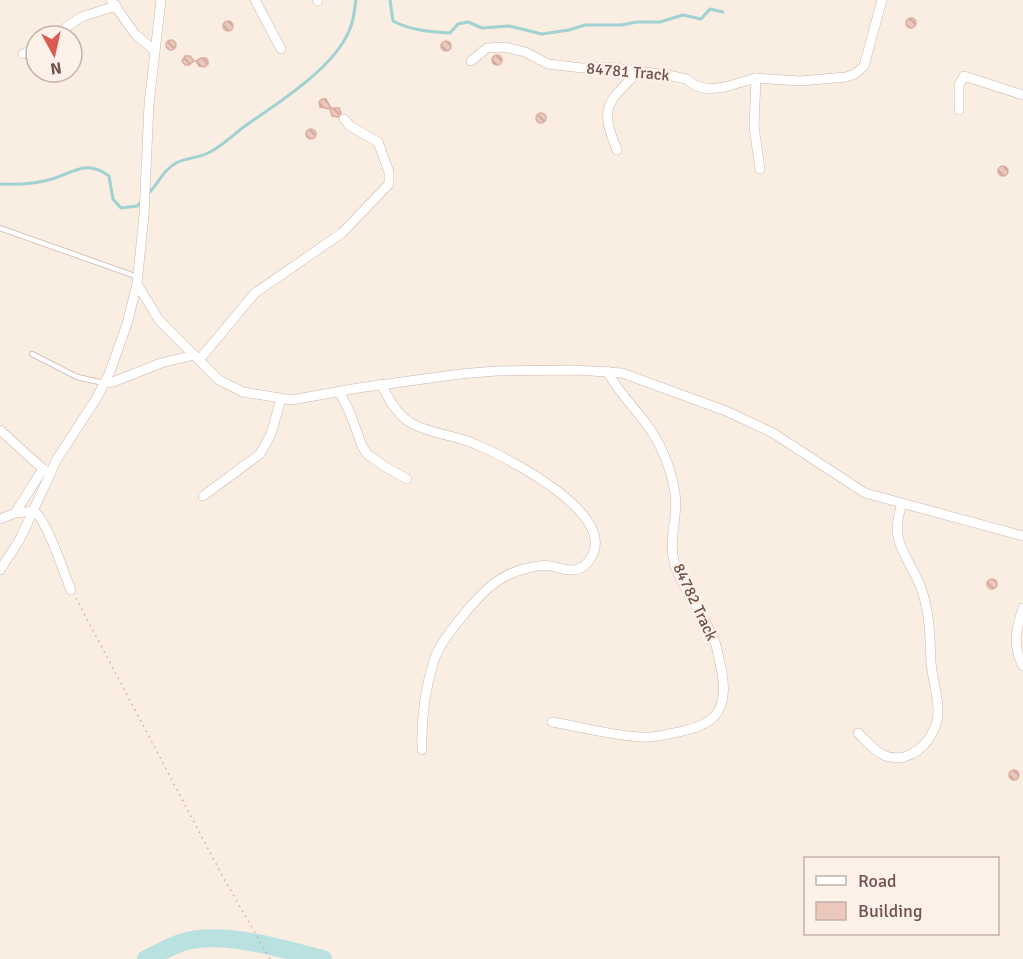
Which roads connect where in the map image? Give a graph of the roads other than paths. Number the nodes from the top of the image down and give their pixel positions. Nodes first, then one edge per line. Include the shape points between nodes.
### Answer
1 (161, 0) edge
2 (255, 0) edge
3 (882, 0) edge
4 (114, 3) edge
5 (70, 24) edge
6 (281, 49) dead end
7 (154, 50) junction
8 (471, 61) dead end
9 (639, 71) junction
10 (756, 78) junction
11 (1023, 95) edge
12 (959, 110) dead end
13 (344, 119) dead end
14 (617, 150) dead end
15 (760, 169) dead end
16 (0, 228) edge
17 (137, 281) junction
18 (32, 354) dead end
19 (197, 358) junction
20 (607, 371) junction
21 (104, 383) junction
22 (381, 384) junction
23 (339, 391) junction
24 (281, 399) junction
25 (0, 430) edge
26 (46, 471) junction
27 (407, 479) dead end
28 (203, 496) dead end
29 (902, 504) junction
30 (34, 511) junction
31 (15, 513) junction
32 (0, 519) edge
33 (1023, 536) edge
34 (0, 570) edge
35 (71, 590) road end
36 (1023, 608) edge
37 (1023, 666) edge
38 (552, 722) dead end
39 (858, 733) dead end
40 (422, 750) dead end

1 - 7 street
2 - 6 street
3 - 10 street, 84781 Track via 864,66 855,74 800,81
4 - 5 street
4 - 7 street via 135,34
7 - 17 street
8 - 9 street, 84781 Track via 487,48 505,47 548,64
9 - 10 street, 84781 Track via 680,77 709,89
9 - 14 street via 613,97 607,112 607,125
10 - 15 street via 754,127
11 - 12 street via 964,76 959,85
13 - 19 street via 378,142 390,177 388,184 342,233 255,293
16 - 17 lane
17 - 19 street via 159,320
17 - 21 street via 127,324
18 - 21 lane via 77,377
19 - 21 street via 161,363
19 - 24 street via 232,387
20 - 22 street via 496,371
20 - 29 street via 634,376 740,417 773,432 856,489
20 - 38 street, 84782 Track via 653,434 668,466 676,502 672,542 675,565 715,644 725,694 720,710 703,725 656,736
21 - 26 street via 84,421
22 - 23 street
22 - 40 street via 396,410 410,422 479,445 530,472 568,499 591,527 595,545 590,559 579,569 540,566 514,572 489,587 475,602 435,658 422,721
23 - 24 street
23 - 27 street via 367,454
24 - 28 street via 271,434 260,454
25 - 26 street
26 - 30 street
26 - 31 street
29 - 33 street
29 - 39 street via 897,529 928,613 936,719 926,743 900,758 879,754
30 - 31 street
30 - 34 street
30 - 35 street via 46,526
31 - 32 street
36 - 37 street via 1015,638

